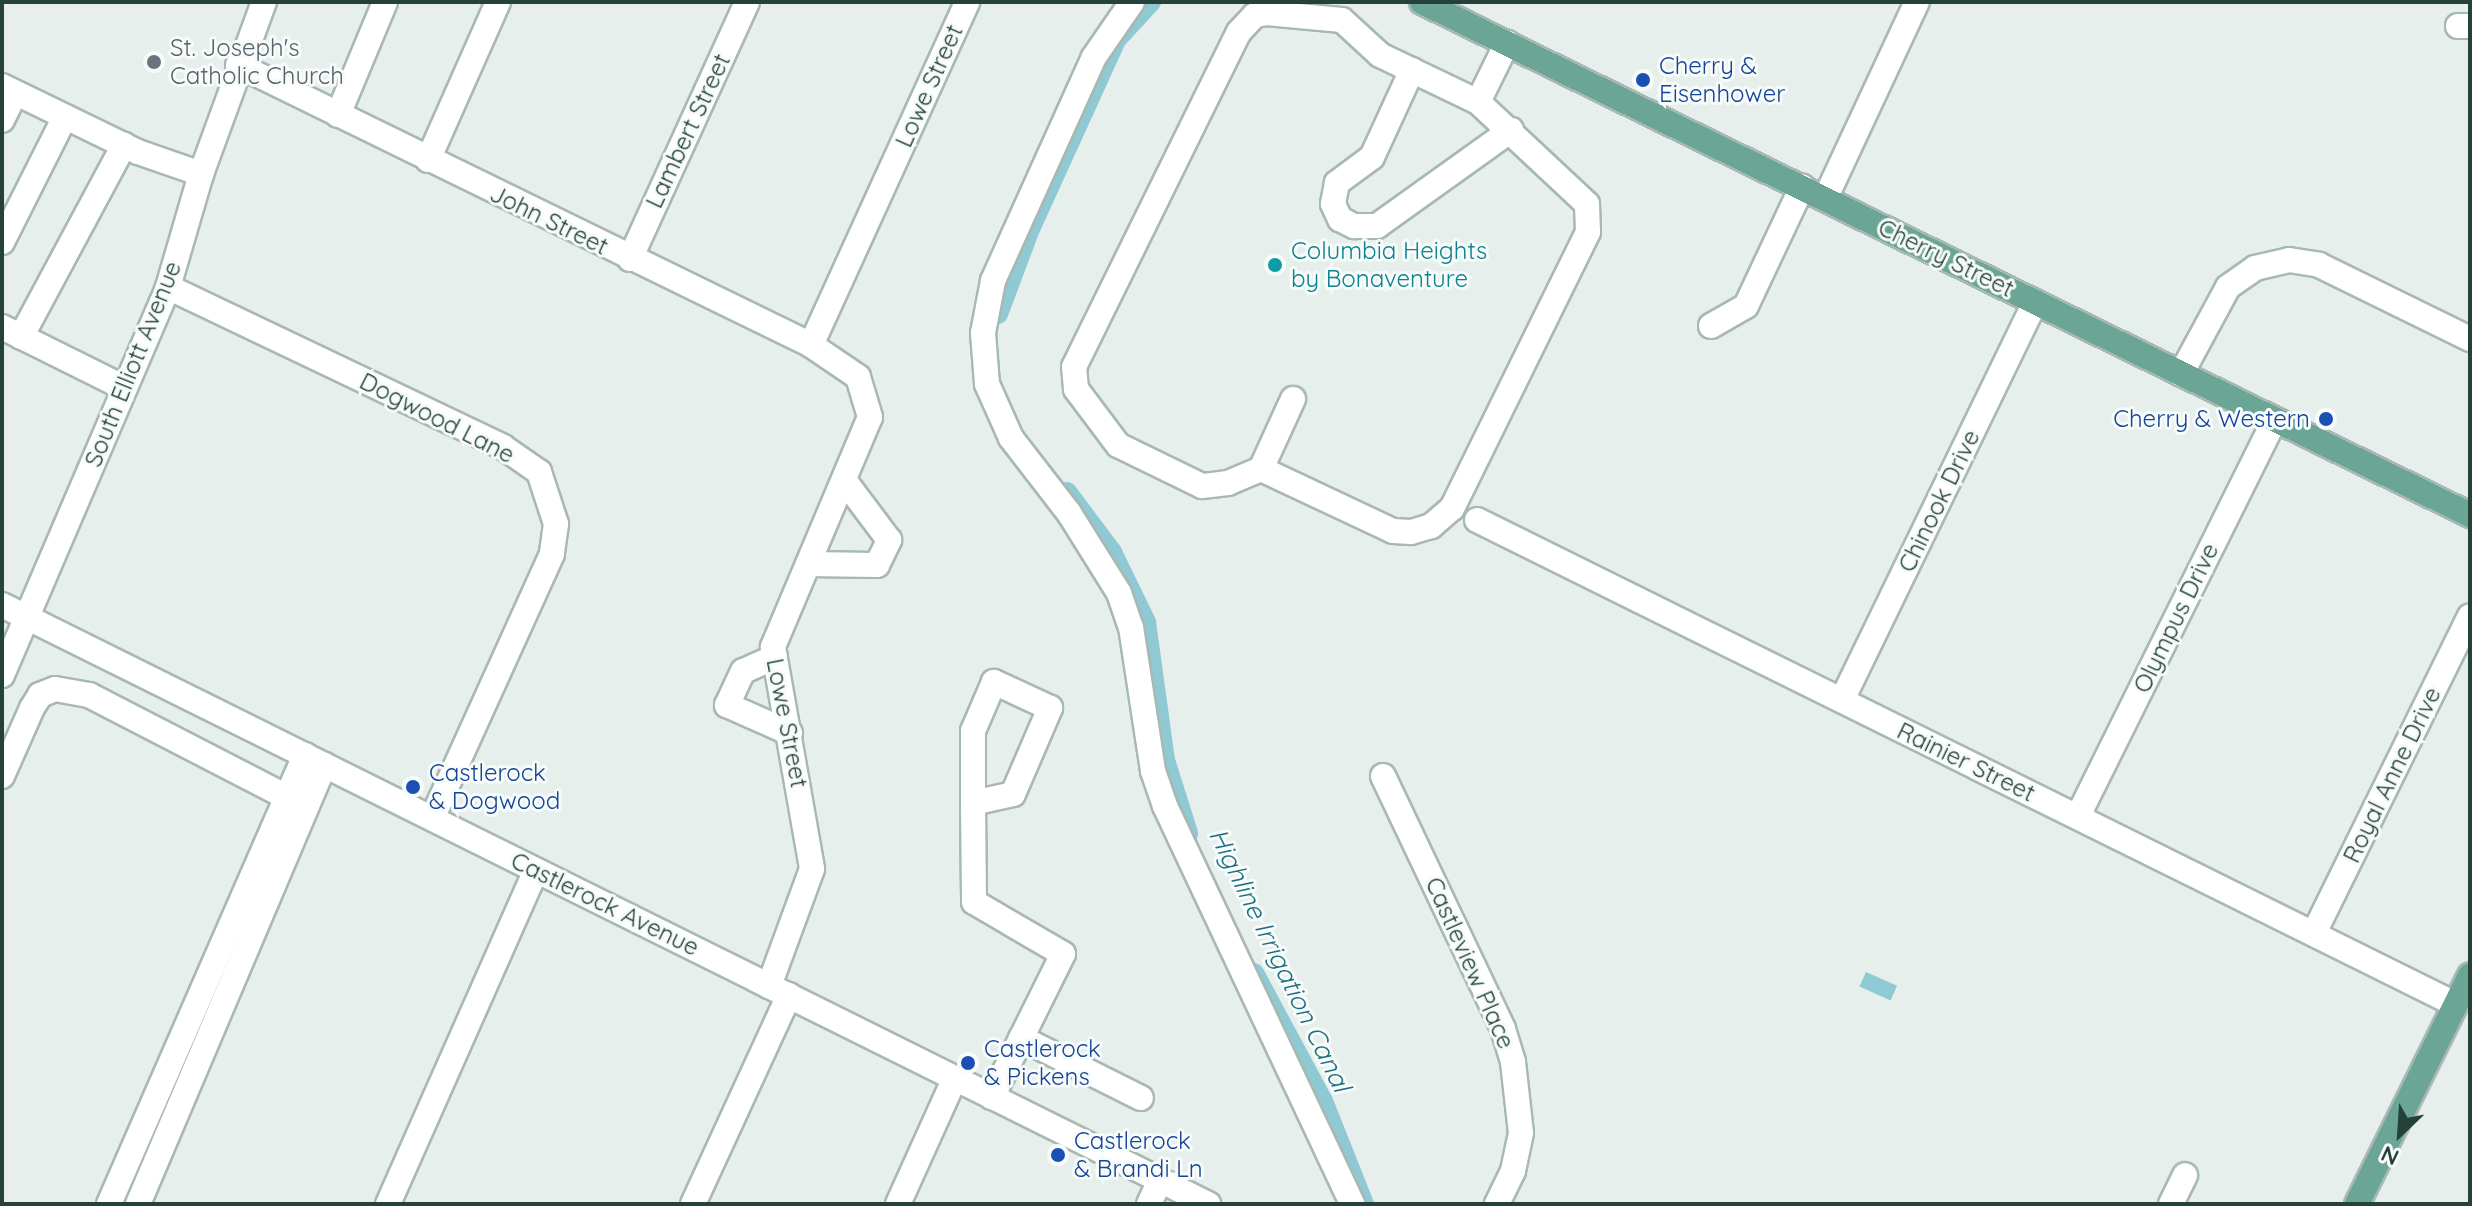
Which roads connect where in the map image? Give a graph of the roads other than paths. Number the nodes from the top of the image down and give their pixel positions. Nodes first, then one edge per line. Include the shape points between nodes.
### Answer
1 (264, 2) edge
2 (385, 2) edge
3 (498, 2) edge
4 (747, 2) edge
5 (967, 2) edge
6 (1132, 2) edge
7 (1422, 2) edge
8 (1917, 2) edge
9 (1347, 11) edge
10 (1507, 43) junction
11 (238, 65) junction
12 (1412, 70) junction
13 (8, 90) edge
14 (1478, 102) junction
15 (338, 115) junction
16 (65, 117) junction
17 (2, 120) edge
18 (1511, 130) junction
19 (124, 145) junction
20 (428, 160) junction
21 (201, 174) junction
22 (1802, 187) junction
23 (1825, 199) junction
24 (2, 242) edge
25 (630, 259) junction
26 (168, 287) junction
27 (2035, 302) junction
28 (1711, 326) dead end
29 (12, 332) edge
30 (2470, 339) edge
31 (811, 345) junction
32 (2181, 374) junction
33 (858, 377) joint
34 (125, 388) junction
35 (1293, 399) dead end
36 (2274, 421) junction
37 (1261, 469) junction
38 (844, 480) junction
39 (2470, 515) edge
40 (1477, 520) dead end
41 (808, 564) junction
42 (2, 605) edge
43 (2470, 616) edge
44 (28, 618) junction
45 (775, 657) junction
46 (2, 675) edge
47 (1842, 700) junction
48 (790, 733) junction
49 (315, 760) junction
50 (2, 776) edge
51 (1383, 776) dead end
52 (287, 797) junction
53 (973, 803) junction
54 (2078, 816) junction
55 (432, 818) junction
56 (536, 870) junction
57 (2314, 933) junction
58 (2470, 975) edge
59 (779, 991) junction
60 (2455, 1004) junction
61 (1021, 1038) junction
62 (955, 1078) junction
63 (992, 1097) junction
64 (1141, 1098) dead end
65 (2185, 1175) dead end
66 (1160, 1180) junction
67 (109, 1204) edge
68 (139, 1204) edge
69 (388, 1204) edge
70 (693, 1204) edge
71 (898, 1204) edge
72 (1149, 1204) edge
73 (1208, 1204) edge
74 (1352, 1204) edge
75 (1497, 1204) edge
76 (2171, 1204) edge
77 (2357, 1204) edge

1 - 11 street, South Elliott Avenue
2 - 15 street
3 - 20 street
4 - 25 street, Lambert Street
5 - 31 street, Lowe Street
6 - 74 street via 1094,57 993,281 983,333 987,384 1011,438 1069,513 1119,593 1131,627 1153,771 1165,806
7 - 10 main road, Cherry Street
8 - 23 street
9 - 12 street via 1365,45
9 - 37 street via 1266,13 1246,22 1074,367 1076,389 1118,445 1202,486 1228,483
10 - 14 street
10 - 22 main road, Cherry Street
11 - 15 street, John Street
11 - 21 street, South Elliott Avenue
12 - 14 street
12 - 18 street via 1372,157 1337,183 1333,204 1340,219 1354,226 1377,226
13 - 16 street
13 - 17 street
14 - 18 street
15 - 20 street, John Street
16 - 19 street
16 - 24 street
18 - 37 street via 1587,204 1590,220 1452,508 1431,526 1393,531
19 - 21 street
19 - 29 street
20 - 25 street, John Street
21 - 26 street, South Elliott Avenue
22 - 23 main road, Cherry Street
22 - 28 street via 1746,306
23 - 27 main road, Cherry Street
25 - 31 street, John Street
26 - 34 street, South Elliott Avenue
26 - 55 street, Dogwood Lane via 503,447 539,472 556,524 552,554
27 - 32 main road, Cherry Street
27 - 47 street, Chinook Drive
29 - 34 street
30 - 32 street via 2319,265 2280,261 2255,268 2228,287
31 - 33 street, John Street
32 - 36 main road, Cherry Street
33 - 38 street, Lowe Street via 870,417
34 - 44 street, South Elliott Avenue
35 - 37 street
36 - 39 main road, Cherry Street
36 - 54 street, Olympus Drive
38 - 41 street, Lowe Street
38 - 41 street via 889,540 877,565
40 - 47 street, Rainier Street
41 - 45 street, Lowe Street via 773,647
42 - 44 street, Castlerock Avenue
43 - 57 street, Royal Anne Drive
44 - 46 street, South Elliott Avenue
44 - 49 street, Castlerock Avenue
45 - 48 street, Lowe Street
45 - 48 street via 743,671 727,705
47 - 54 street, Rainier Street
48 - 59 street, Lowe Street via 812,869
49 - 52 street
49 - 55 street, Castlerock Avenue
49 - 68 street
50 - 52 street via 32,708 40,695 55,689 89,695
51 - 75 street, Castleview Place via 1503,1029 1513,1062 1521,1133 1513,1171
52 - 67 street
53 - 53 street via 973,731 994,682 1050,708 1013,794
53 - 61 street via 974,902 1063,954
54 - 57 street, Rainier Street
55 - 56 street, Castlerock Avenue
56 - 59 street, Castlerock Avenue
56 - 69 street
57 - 60 street, Rainier Street
58 - 60 main road
59 - 62 street, Castlerock Avenue
59 - 70 street, Lowe Street
60 - 77 main road
61 - 63 street
61 - 64 street
62 - 63 street, Castlerock Avenue
62 - 71 street
63 - 66 street, Castlerock Avenue
65 - 76 street
66 - 72 street
66 - 73 street, Castlerock Avenue

